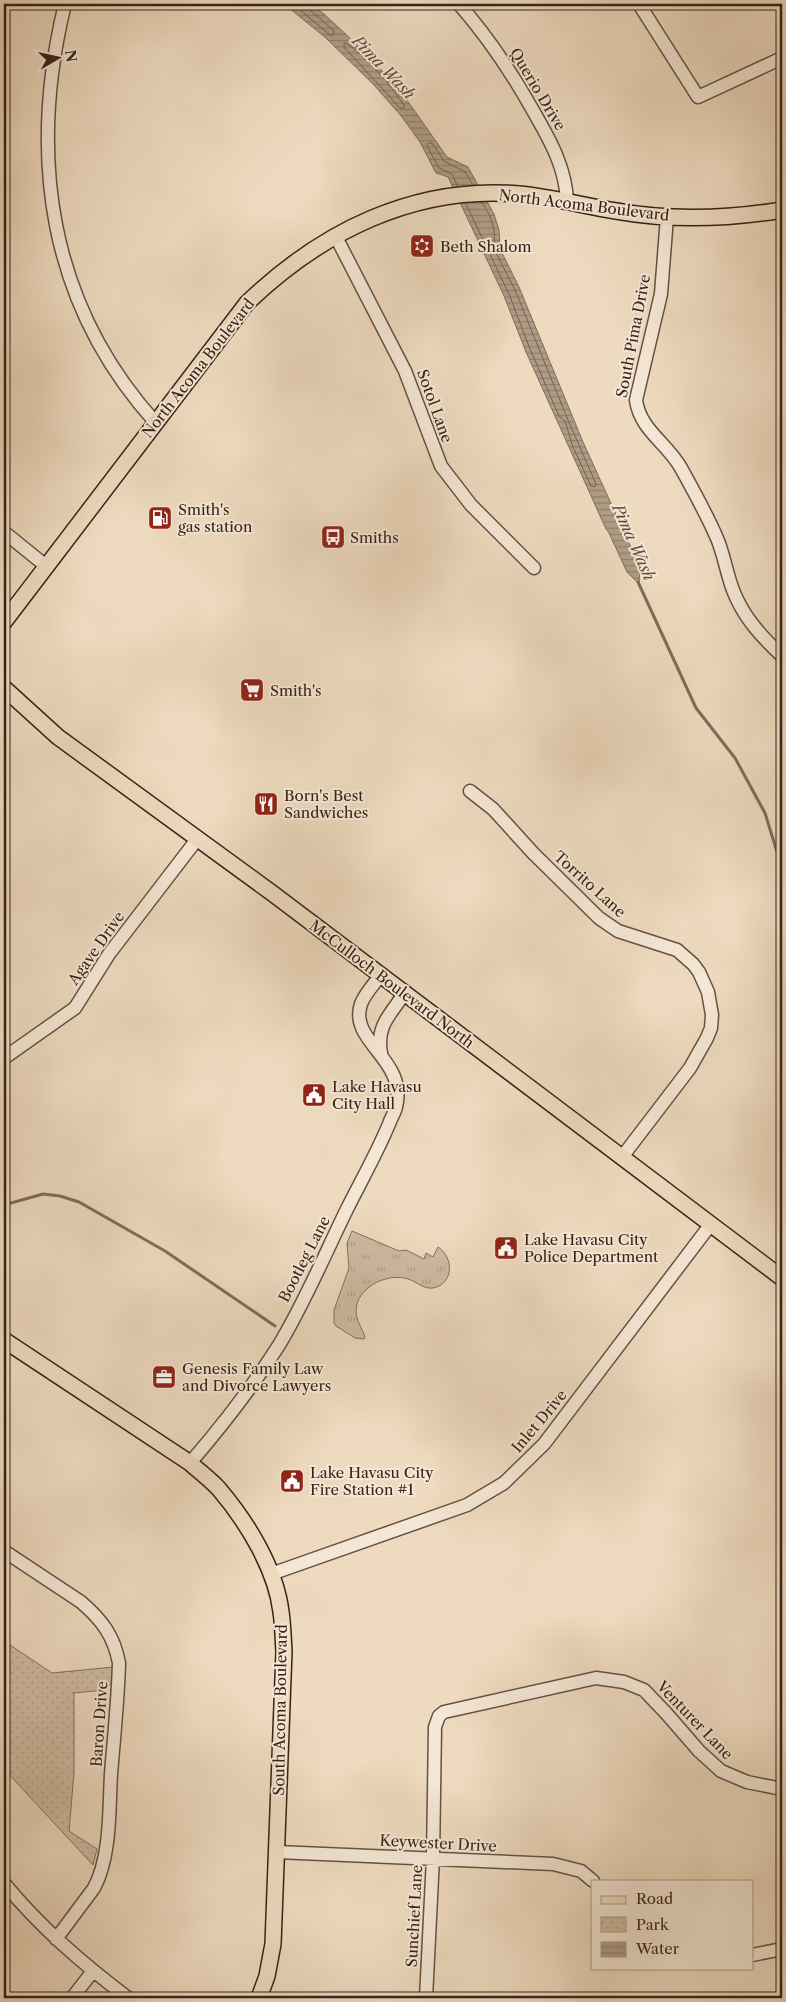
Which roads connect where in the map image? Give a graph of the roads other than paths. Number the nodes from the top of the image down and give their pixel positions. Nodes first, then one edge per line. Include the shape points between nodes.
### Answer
1 (65, 4) edge
2 (459, 4) edge
3 (639, 4) edge
4 (782, 58) edge
5 (567, 202) junction
6 (782, 210) edge
7 (666, 217) junction
8 (336, 235) junction
9 (155, 422) junction
10 (4, 532) edge
11 (46, 566) junction
12 (534, 568) dead end
13 (4, 622) edge
14 (782, 656) edge
15 (4, 688) edge
16 (470, 791) dead end
17 (198, 838) junction
18 (380, 976) junction
19 (404, 994) junction
20 (381, 1053) junction
21 (4, 1058) edge
22 (622, 1156) junction
23 (711, 1224) junction
24 (782, 1278) edge
25 (4, 1340) edge
26 (190, 1463) junction
27 (4, 1551) edge
28 (270, 1574) junction
29 (439, 1716) joint
30 (782, 1789) edge
31 (277, 1852) junction
32 (433, 1858) junction
33 (592, 1880) edge
34 (4, 1883) edge
35 (56, 1939) junction
36 (782, 1949) edge
37 (754, 1954) edge
38 (93, 1970) junction
39 (72, 1998) edge
40 (128, 1998) edge
41 (260, 1998) edge
42 (426, 1998) edge

1 - 9 street via 51,76 47,121 49,182 58,234 78,300 98,341 134,399
2 - 5 street, Querio Drive via 508,67 548,137 567,186
3 - 4 street via 698,97
5 - 7 main road, North Acoma Boulevard
5 - 8 main road, North Acoma Boulevard via 520,194 448,197 371,218
6 - 7 main road, North Acoma Boulevard via 746,216
7 - 14 street, South Pima Drive via 661,294 636,400 637,409 645,427 674,456 706,514 722,551 732,589 746,617
8 - 9 main road, North Acoma Boulevard via 274,277 247,303
8 - 12 street, Sotol Lane via 405,371 441,466 471,504
9 - 11 main road, North Acoma Boulevard
10 - 11 street
11 - 13 main road, North Acoma Boulevard
15 - 17 main road, McCulloch Boulevard North via 58,736
16 - 22 street, Torrito Lane via 493,809 533,854 599,918 618,931 677,950 700,972 712,1015 707,1038 690,1068
17 - 18 main road, McCulloch Boulevard North
17 - 21 street, Agave Drive via 109,954 74,1008
18 - 19 main road, McCulloch Boulevard North
18 - 20 street, Bootleg Lane via 361,1003 359,1017 367,1039
19 - 20 street via 382,1026 378,1040
19 - 22 main road, McCulloch Boulevard North
20 - 26 street, Bootleg Lane via 393,1072 398,1090 396,1106 382,1142 279,1344 248,1391
22 - 23 main road, McCulloch Boulevard North
23 - 24 main road, McCulloch Boulevard North
23 - 28 street, Inlet Drive via 544,1444 504,1483 467,1505
25 - 26 main road, South Acoma Boulevard
26 - 28 main road, South Acoma Boulevard via 218,1488 241,1518 258,1545
27 - 35 street, Baron Drive via 91,1611 106,1627 116,1646 119,1664 103,1861 91,1893
28 - 31 main road, South Acoma Boulevard via 281,1610 284,1651
29 - 30 street, Venturer Lane via 454,1709 596,1678 624,1682 644,1690 721,1771 747,1782
29 - 32 street, Sunchief Lane via 435,1727
31 - 32 street, Keywester Drive
31 - 41 main road, South Acoma Boulevard via 273,1944
32 - 33 street, Keywester Drive via 553,1864 581,1871
32 - 42 street, Sunchief Lane
34 - 35 street
35 - 38 street
36 - 37 street
38 - 39 street
38 - 40 street

